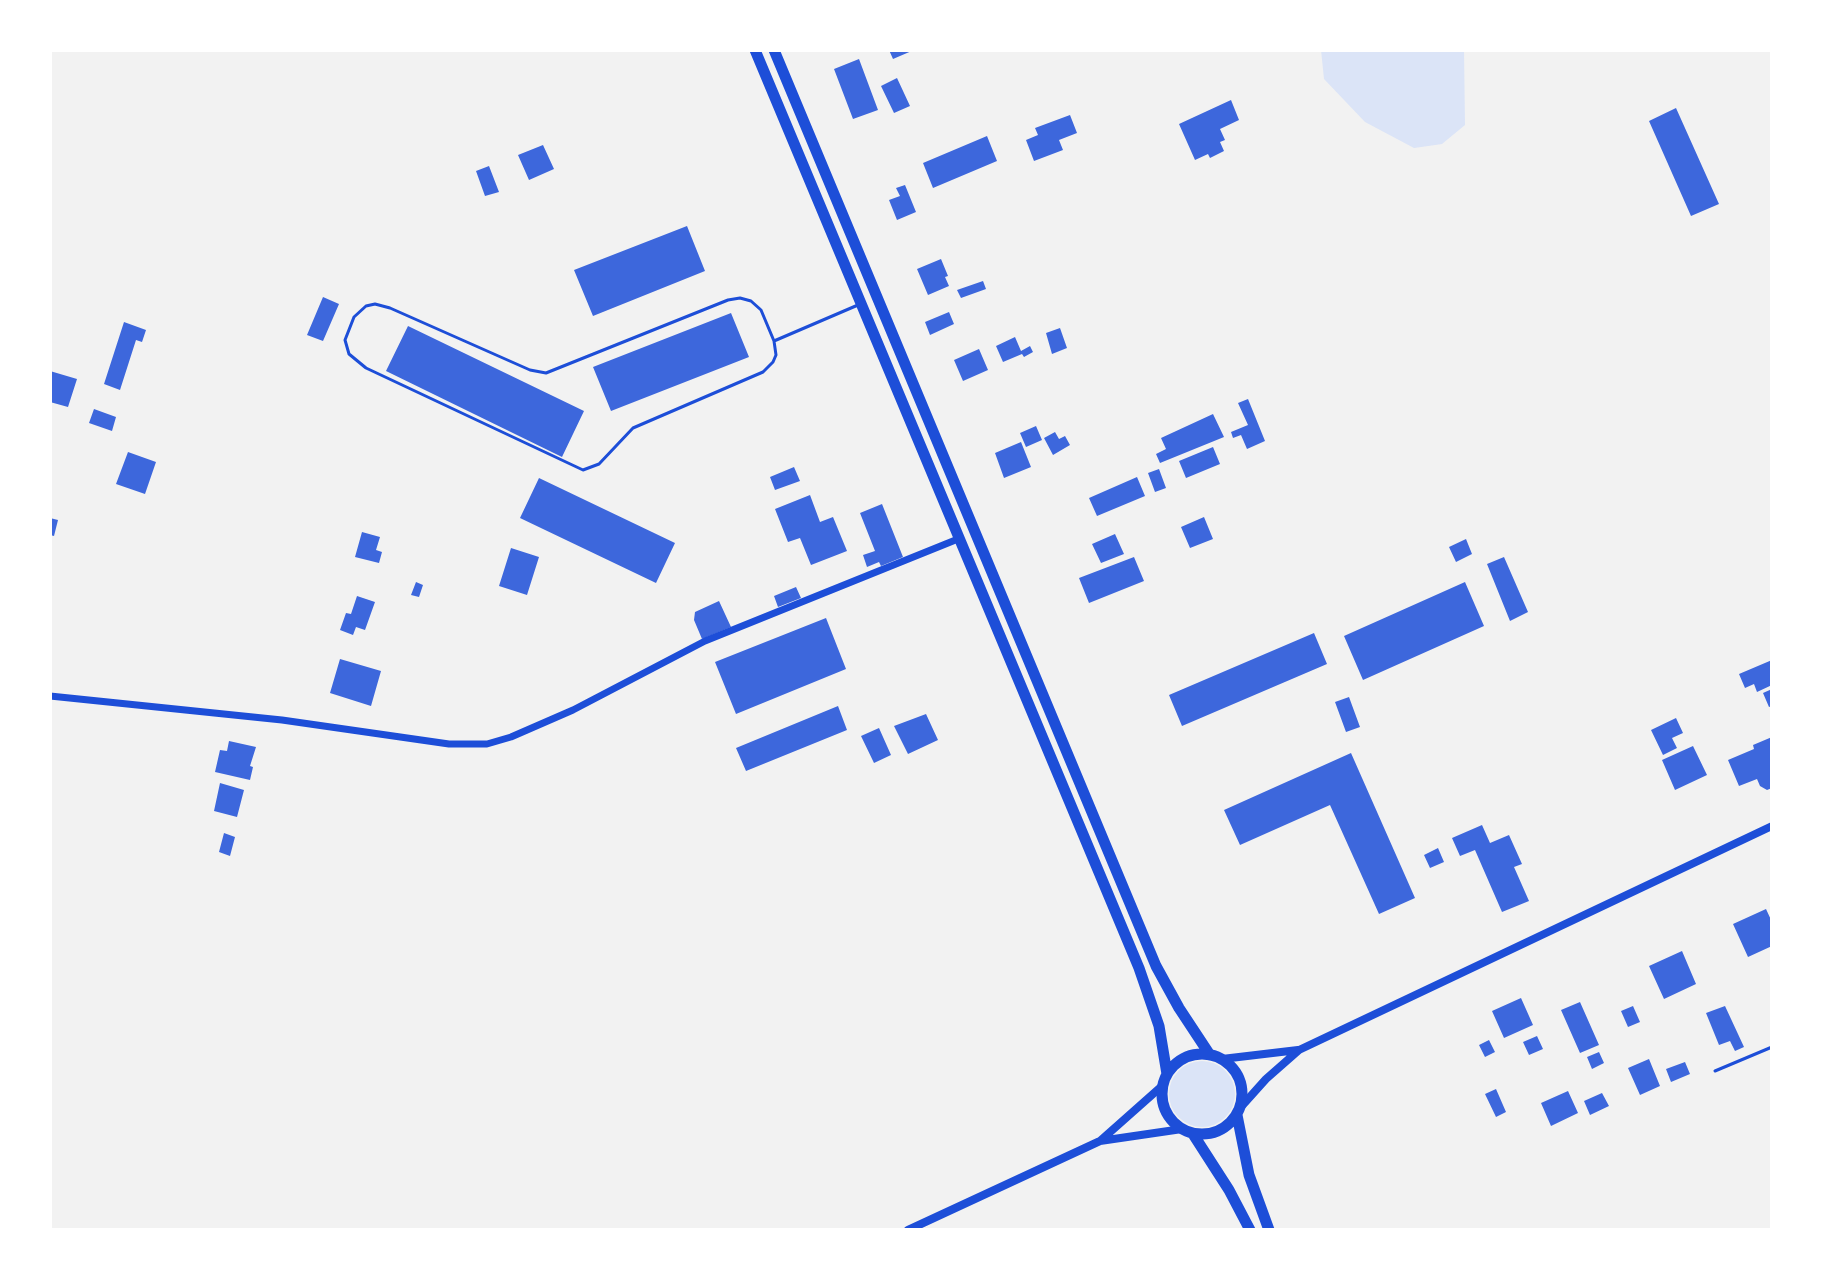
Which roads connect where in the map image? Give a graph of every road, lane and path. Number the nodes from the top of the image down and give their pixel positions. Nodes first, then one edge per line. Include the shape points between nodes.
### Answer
1 (755, 50) edge
2 (774, 50) edge
3 (862, 303) junction
4 (774, 341) junction
5 (958, 539) junction
6 (50, 696) edge
7 (1772, 826) edge
8 (1772, 1047) edge
9 (1299, 1050) junction
10 (1216, 1057) junction
11 (1715, 1071) dead end
12 (1164, 1080) junction
13 (1238, 1111) junction
14 (1188, 1131) junction
15 (1100, 1141) junction
16 (908, 1230) edge
17 (1250, 1230) edge
18 (1269, 1230) edge

1 - 3 main road
2 - 10 main road via 1156,966
3 - 4 lane
3 - 5 main road
4 - 4 lane via 773,362 763,372 633,428 599,464 583,470 366,368 349,354 345,340 354,317 375,304 546,373 740,298 757,305
5 - 6 street via 705,641 585,705 487,744 449,744
5 - 12 main road via 1143,979 1159,1026
7 - 9 street
8 - 11 path
9 - 10 street
9 - 13 street
10 - 12 main road via 1185,1057
10 - 13 main road via 1238,1078
12 - 14 main road via 1165,1111
12 - 15 street
13 - 14 main road via 1218,1131
13 - 18 main road via 1249,1175
14 - 15 street
14 - 17 main road
15 - 16 street

